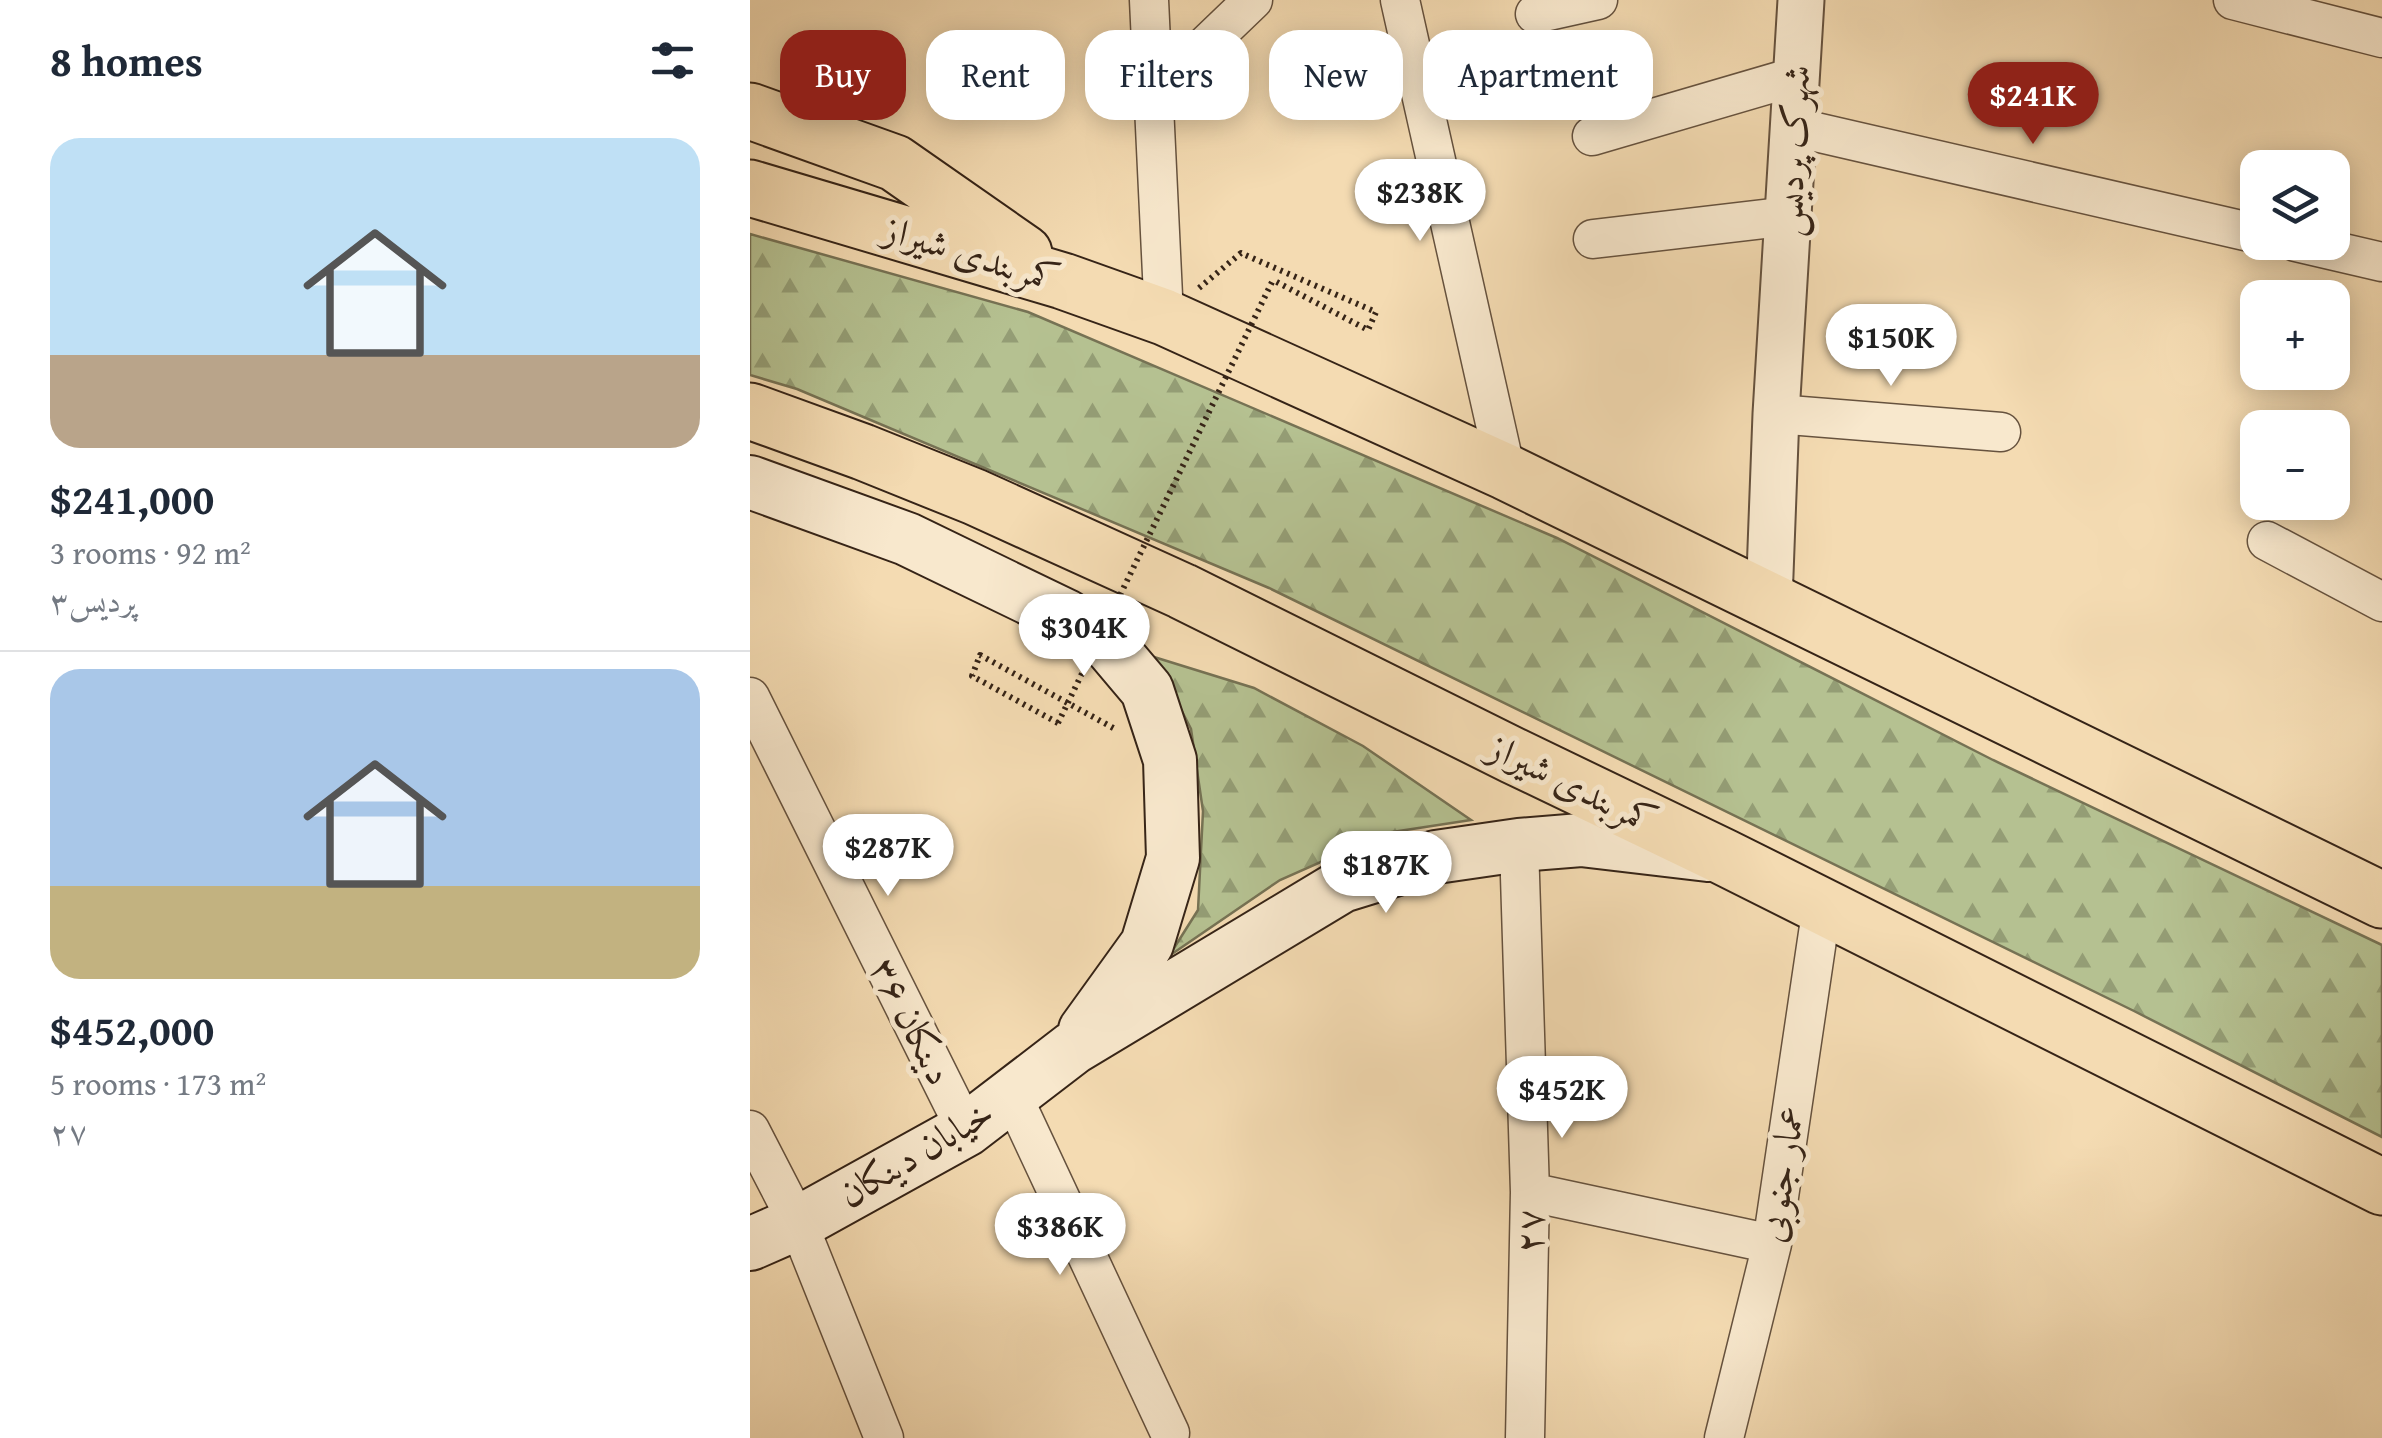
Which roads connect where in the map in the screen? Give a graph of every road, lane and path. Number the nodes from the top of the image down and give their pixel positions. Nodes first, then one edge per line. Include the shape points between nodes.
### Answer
1 (1149, 0) edge
2 (1253, 0) edge
3 (1400, 0) edge
4 (1598, 0) edge
5 (1801, 0) edge
6 (2234, 0) edge
7 (1535, 14) dead end
8 (1151, 30) edge
9 (1222, 30) edge
10 (2382, 38) edge
11 (1797, 76) junction
12 (750, 111) edge
13 (1155, 120) edge
14 (1794, 126) junction
15 (1592, 136) dead end
16 (750, 188) edge
17 (1788, 216) junction
18 (2240, 230) edge
19 (1593, 240) dead end
20 (2350, 255) edge
21 (2382, 262) edge
22 (1063, 280) junction
23 (1164, 317) junction
24 (750, 412) edge
25 (1776, 414) junction
26 (2000, 432) dead end
27 (1506, 472) junction
28 (750, 482) edge
29 (2267, 541) dead end
30 (1769, 600) junction
31 (2382, 602) edge
32 (750, 697) edge
33 (1170, 760) junction
34 (1519, 844) junction
35 (1724, 857) junction
36 (2382, 900) edge
37 (1822, 906) junction
38 (1073, 1048) junction
39 (1012, 1095) junction
40 (750, 1130) edge
41 (966, 1130) junction
42 (2382, 1188) edge
43 (1530, 1192) junction
44 (798, 1222) junction
45 (750, 1244) edge
46 (1772, 1244) junction
47 (1170, 1432) dead end
48 (884, 1438) edge
49 (1526, 1438) edge
50 (1724, 1438) edge

1 - 8 street
2 - 9 street
3 - 27 street
4 - 7 street
5 - 11 street, شهرک پردیس
6 - 10 street
11 - 14 street, شهرک پردیس
11 - 15 street
12 - 22 highway via 895,163
13 - 23 street
14 - 17 street, شهرک پردیس
14 - 18 street
16 - 22 highway, کمربندی شیراز
17 - 19 street
17 - 25 street, شهرک پردیس
20 - 21 street
22 - 23 highway, کمربندی شیراز
23 - 27 highway, کمربندی شیراز
23 - 33 path, bridge via 1241,253 1376,312 1368,330 1273,280 1058,723 972,676 980,654
24 - 35 highway, کمربندی شیراز via 975,497 1182,591
25 - 26 street
25 - 30 street, شهرک پردیس
27 - 30 highway, کمربندی شیراز
28 - 33 main road via 907,539 1066,616 1109,644 1147,690
29 - 31 street
30 - 36 highway, کمربندی شیراز
32 - 41 street, ۳۶ دینکان
33 - 38 main road via 1173,858 1147,944
34 - 35 main road via 1581,840
34 - 38 main road via 1436,857 1342,886
34 - 43 street, ۲۷
35 - 37 highway, کمربندی شیراز
37 - 42 highway, کمربندی شیراز
37 - 46 street, عمار جنوبی
38 - 39 main road, خیابان دینکان
39 - 41 main road, خیابان دینکان
39 - 47 street
40 - 44 street
41 - 44 main road, خیابان دینکان
43 - 46 street
43 - 49 street, ۲۷
44 - 45 main road, خیابان دینکان
44 - 48 street
46 - 50 street, عمار جنوبی

